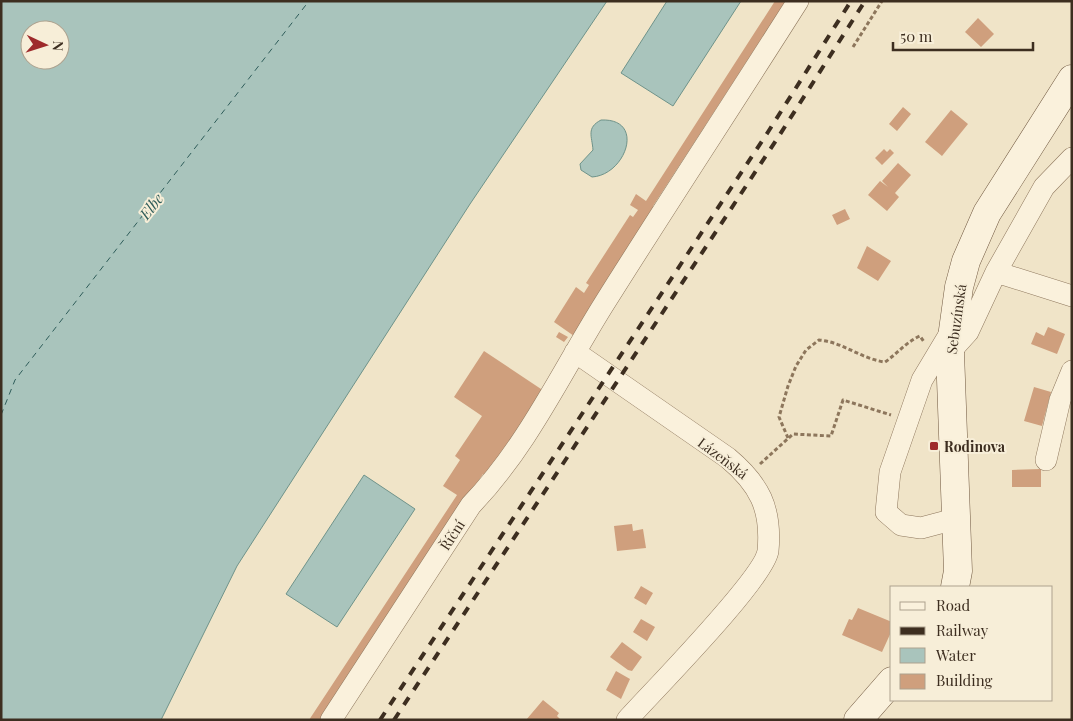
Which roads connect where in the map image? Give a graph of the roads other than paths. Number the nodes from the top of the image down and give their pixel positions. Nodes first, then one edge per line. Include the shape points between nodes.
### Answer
1 (798, 1) edge
2 (1072, 79) edge
3 (1072, 158) edge
4 (996, 272) junction
5 (1072, 296) edge
6 (946, 346) junction
7 (575, 352) junction
8 (1072, 371) edge
9 (1046, 460) dead end
10 (956, 519) junction
11 (955, 586) edge
12 (890, 683) edge
13 (331, 720) edge
14 (627, 720) edge
15 (858, 720) edge

1 - 7 street, Říční
2 - 6 main road, Sebuzínská via 1007,180 974,240
3 - 4 street via 1044,187
4 - 5 street
4 - 6 street via 968,332
6 - 10 main road, Sebuzínská
6 - 10 street via 922,380 890,472 886,512 901,525 921,528
7 - 13 street, Říční via 550,397 499,474 471,505
7 - 14 street, Lázeňská via 728,458 748,475 762,496 768,552 748,587
8 - 9 street via 1060,400
10 - 11 main road, Sebuzínská via 958,571
12 - 15 main road

